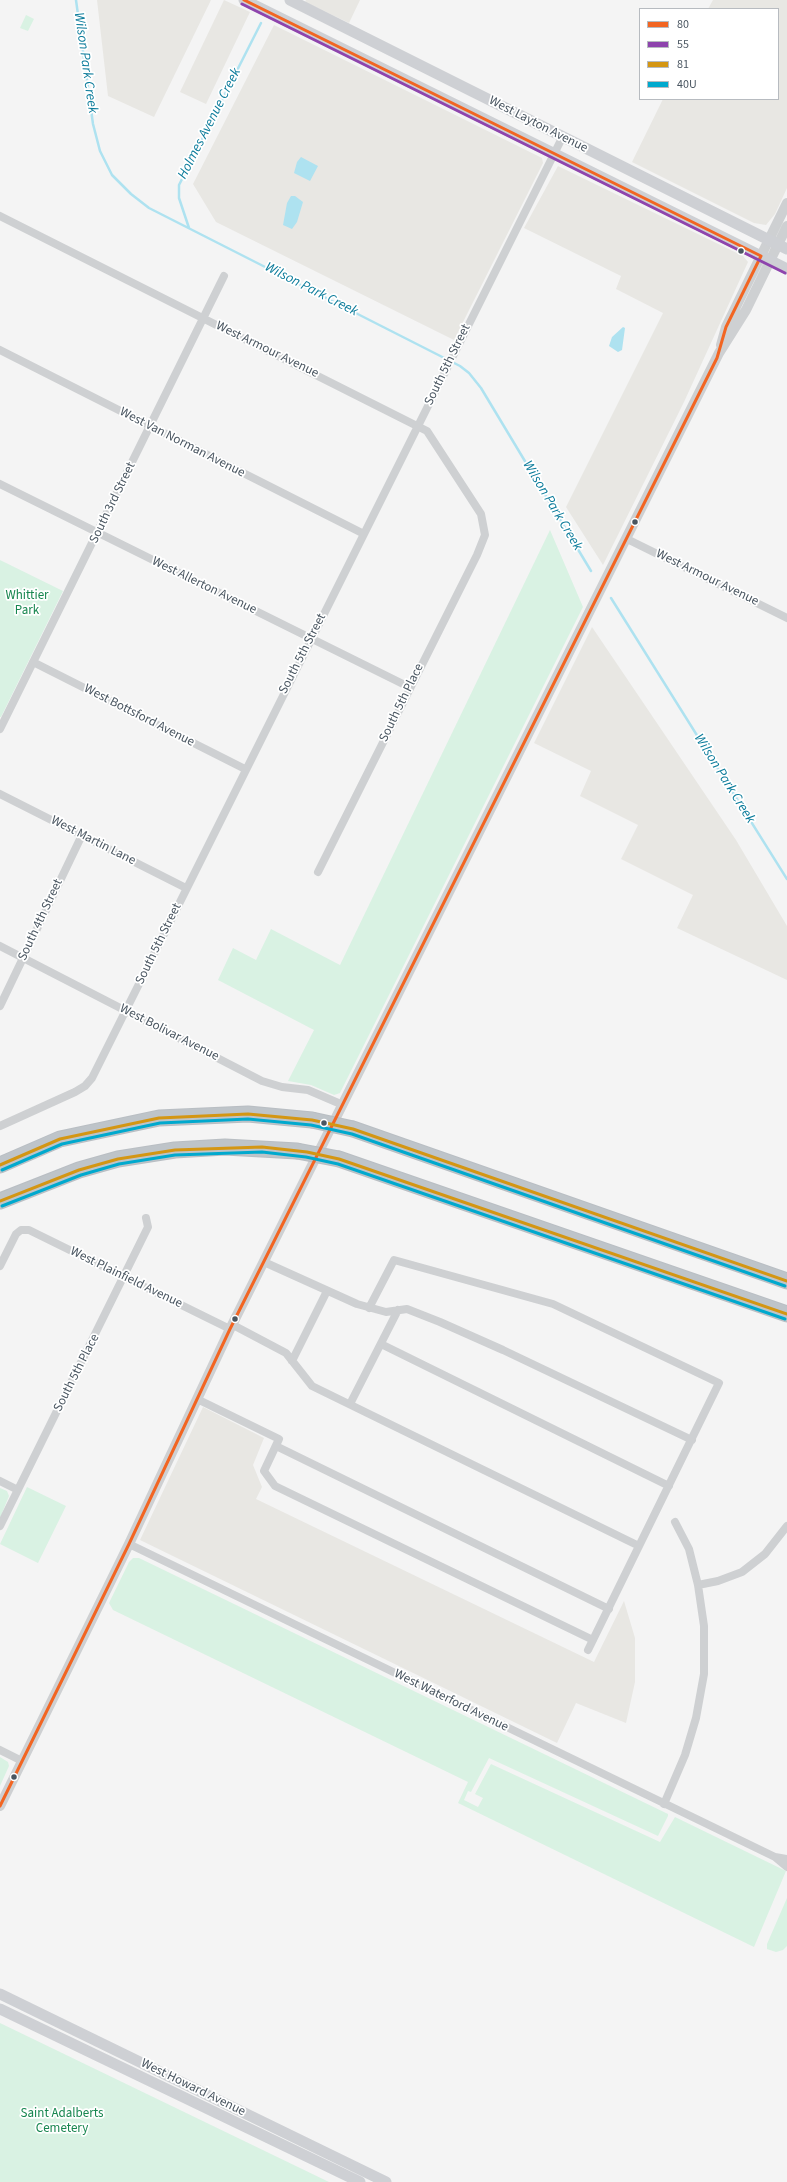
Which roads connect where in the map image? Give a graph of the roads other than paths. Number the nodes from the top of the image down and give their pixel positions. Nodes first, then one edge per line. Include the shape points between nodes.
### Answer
1 (244, 0) edge
2 (290, 0) edge
3 (562, 138) junction
4 (554, 154) junction
5 (787, 203) edge
6 (0, 216) edge
7 (787, 226) edge
8 (778, 244) edge
9 (766, 259) junction
10 (787, 269) edge
11 (224, 276) dead end
12 (203, 318) junction
13 (0, 350) edge
14 (418, 426) junction
15 (150, 427) junction
16 (0, 484) edge
17 (98, 533) junction
18 (364, 534) junction
19 (485, 535) joint
20 (627, 539) junction
21 (787, 618) edge
22 (311, 639) junction
23 (34, 662) junction
24 (409, 687) junction
25 (0, 729) edge
26 (245, 769) junction
27 (0, 794) edge
28 (82, 835) junction
29 (318, 872) dead end
30 (186, 888) junction
31 (0, 946) edge
32 (23, 958) junction
33 (0, 1006) edge
34 (126, 1011) junction
35 (343, 1105) junction
36 (0, 1126) edge
37 (0, 1166) edge
38 (0, 1201) edge
39 (146, 1218) dead end
40 (264, 1262) junction
41 (0, 1266) edge
42 (125, 1277) junction
43 (787, 1281) edge
44 (327, 1291) junction
45 (369, 1308) junction
46 (398, 1310) junction
47 (787, 1314) edge
48 (231, 1327) junction
49 (381, 1344) junction
50 (292, 1361) junction
51 (196, 1399) junction
52 (350, 1404) junction
53 (692, 1440) junction
54 (276, 1446) junction
55 (0, 1481) edge
56 (669, 1486) junction
57 (18, 1490) junction
58 (675, 1522) dead end
59 (0, 1526) edge
60 (787, 1526) edge
61 (129, 1544) junction
62 (639, 1546) junction
63 (698, 1585) junction
64 (608, 1609) junction
65 (593, 1640) junction
66 (588, 1650) dead end
67 (0, 1750) edge
68 (22, 1761) junction
69 (664, 1804) junction
70 (0, 1806) edge
71 (775, 1857) junction
72 (787, 1859) edge
73 (787, 1867) edge
74 (0, 1994) edge
75 (0, 2009) edge
76 (360, 2182) edge
77 (386, 2182) edge

1 - 4 main road, West Layton Avenue
2 - 3 main road, West Layton Avenue
3 - 4 street, South 5th Street
3 - 8 main road, West Layton Avenue
4 - 9 main road, West Layton Avenue
4 - 14 street, South 5th Street
5 - 8 street
6 - 12 street, West Armour Avenue
7 - 8 street
8 - 9 street
9 - 10 main road, West Layton Avenue
9 - 20 street via 726,327 719,353
11 - 12 street, South 3rd Street
12 - 14 street, West Armour Avenue
12 - 15 street, South 3rd Street
13 - 15 street, West Van Norman Avenue
14 - 18 street, South 5th Street
14 - 19 street, West Armour Avenue via 427,431 481,514
15 - 17 street, South 3rd Street
15 - 18 street, West Van Norman Avenue
16 - 17 street, West Allerton Avenue
17 - 22 street, West Allerton Avenue
17 - 23 street, South 3rd Street
18 - 22 street, South 5th Street
19 - 24 street, South 5th Place
20 - 21 street, West Armour Avenue
20 - 35 street
22 - 24 street, West Allerton Avenue
22 - 26 street, South 5th Street
23 - 25 street, South 3rd Street
23 - 26 street, West Bottsford Avenue
24 - 29 street, South 5th Place
26 - 30 street, South 5th Street
27 - 28 street, West Martin Lane
28 - 30 street, West Martin Lane
28 - 32 street, South 4th Street
30 - 34 street, South 5th Street
31 - 32 street, West Bolivar Avenue
32 - 33 street, South 4th Street
32 - 34 street, West Bolivar Avenue
34 - 35 street, West Bolivar Avenue via 262,1081 282,1087 308,1090
34 - 36 street, South 5th Street via 92,1078 85,1086
35 - 40 street
37 - 43 highway, bridge via 60,1140 159,1118 248,1114 312,1120 353,1129
38 - 47 highway, bridge via 79,1170 139,1156 176,1150 225,1147 297,1151 339,1159
39 - 42 street, South 5th Place via 148,1227
40 - 44 street
40 - 48 street
41 - 42 street, West Plainfield Avenue via 16,1234 22,1230 29,1230
42 - 48 street, West Plainfield Avenue
42 - 57 street, South 5th Place
44 - 45 street
44 - 50 street
45 - 46 street via 386,1312
45 - 53 street via 394,1260 553,1304 719,1383
46 - 49 street
46 - 53 street via 407,1309 503,1350
48 - 50 street, West Plainfield Avenue via 286,1353
48 - 51 street
49 - 52 street
49 - 56 street
50 - 52 street, West Plainfield Avenue via 312,1386
51 - 54 street via 279,1438
51 - 61 street
52 - 62 street, West Plainfield Avenue
53 - 56 street
54 - 64 street
54 - 65 street via 264,1472 275,1486
55 - 57 street
56 - 62 street
57 - 59 street, South 5th Place
58 - 63 street via 689,1549
60 - 63 street via 765,1554 742,1572
61 - 68 street
61 - 69 street, West Waterford Avenue
62 - 64 street
63 - 69 street via 704,1626 704,1674 696,1718 685,1755
64 - 65 street
65 - 66 street
67 - 68 street
68 - 70 street
69 - 71 street, West Waterford Avenue
71 - 72 street, West Waterford Avenue
71 - 73 street, West Waterford Avenue
74 - 77 main road, West Howard Avenue
75 - 76 main road, West Howard Avenue

